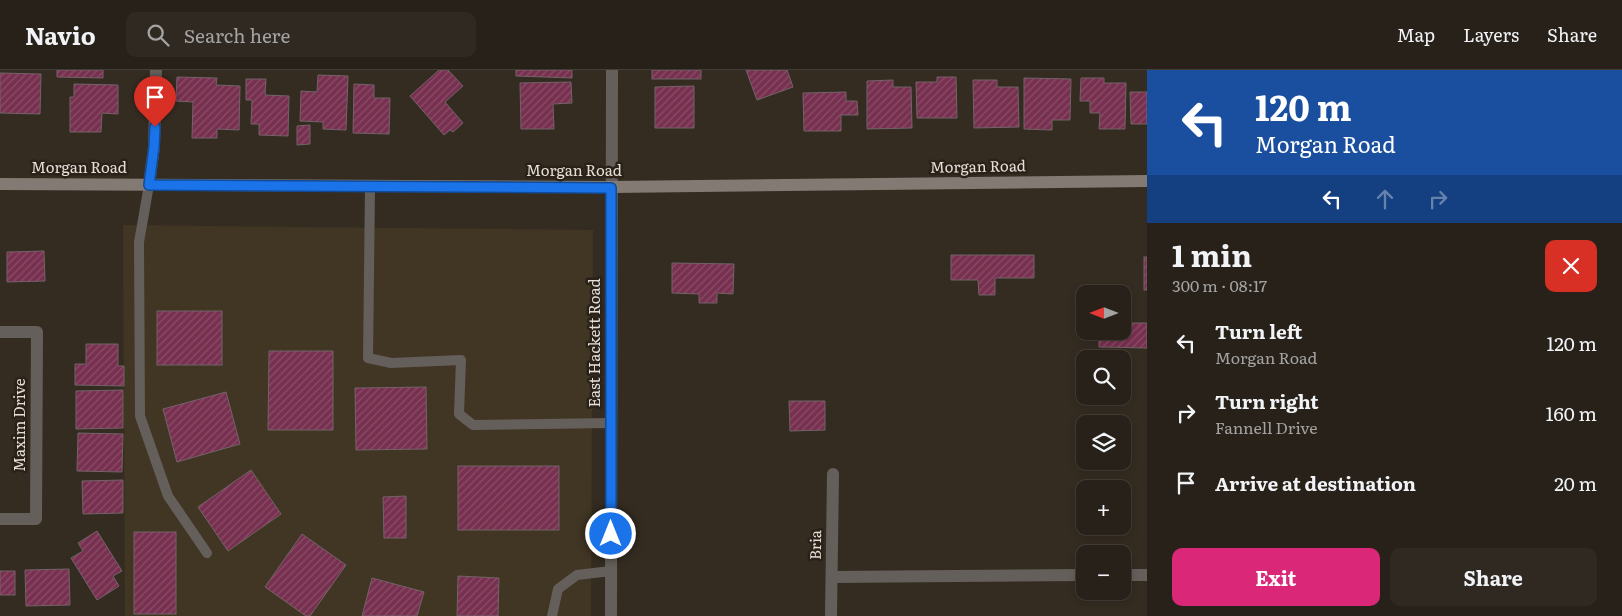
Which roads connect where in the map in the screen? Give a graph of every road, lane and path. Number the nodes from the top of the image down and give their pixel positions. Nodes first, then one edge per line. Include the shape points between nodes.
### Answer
1 (156, 70) edge
2 (612, 70) edge
3 (1147, 181) edge
4 (0, 184) edge
5 (149, 185) junction
6 (370, 187) junction
7 (611, 188) junction
8 (0, 332) edge
9 (611, 423) junction
10 (833, 474) dead end
11 (0, 519) edge
12 (207, 553) dead end
13 (611, 571) junction
14 (1131, 575) edge
15 (1147, 575) edge
16 (1076, 576) edge
17 (832, 577) junction
18 (552, 616) edge
19 (611, 616) edge
20 (832, 616) edge

1 - 5 street via 154,147
2 - 7 street, East Hackett Road
3 - 7 street, Morgan Road
4 - 5 street, Morgan Road
5 - 6 street, Morgan Road
5 - 12 lane via 140,242 140,416 168,496
6 - 7 street, Morgan Road
6 - 9 lane via 368,358 391,363 461,360 459,414 473,425
7 - 9 street, East Hackett Road
8 - 11 street, Maxim Drive via 37,332 36,519
9 - 13 street, East Hackett Road
10 - 17 street, Bria
13 - 18 lane via 577,575 558,589
13 - 19 street, East Hackett Road
14 - 15 street
16 - 17 street
17 - 20 street, Bria

